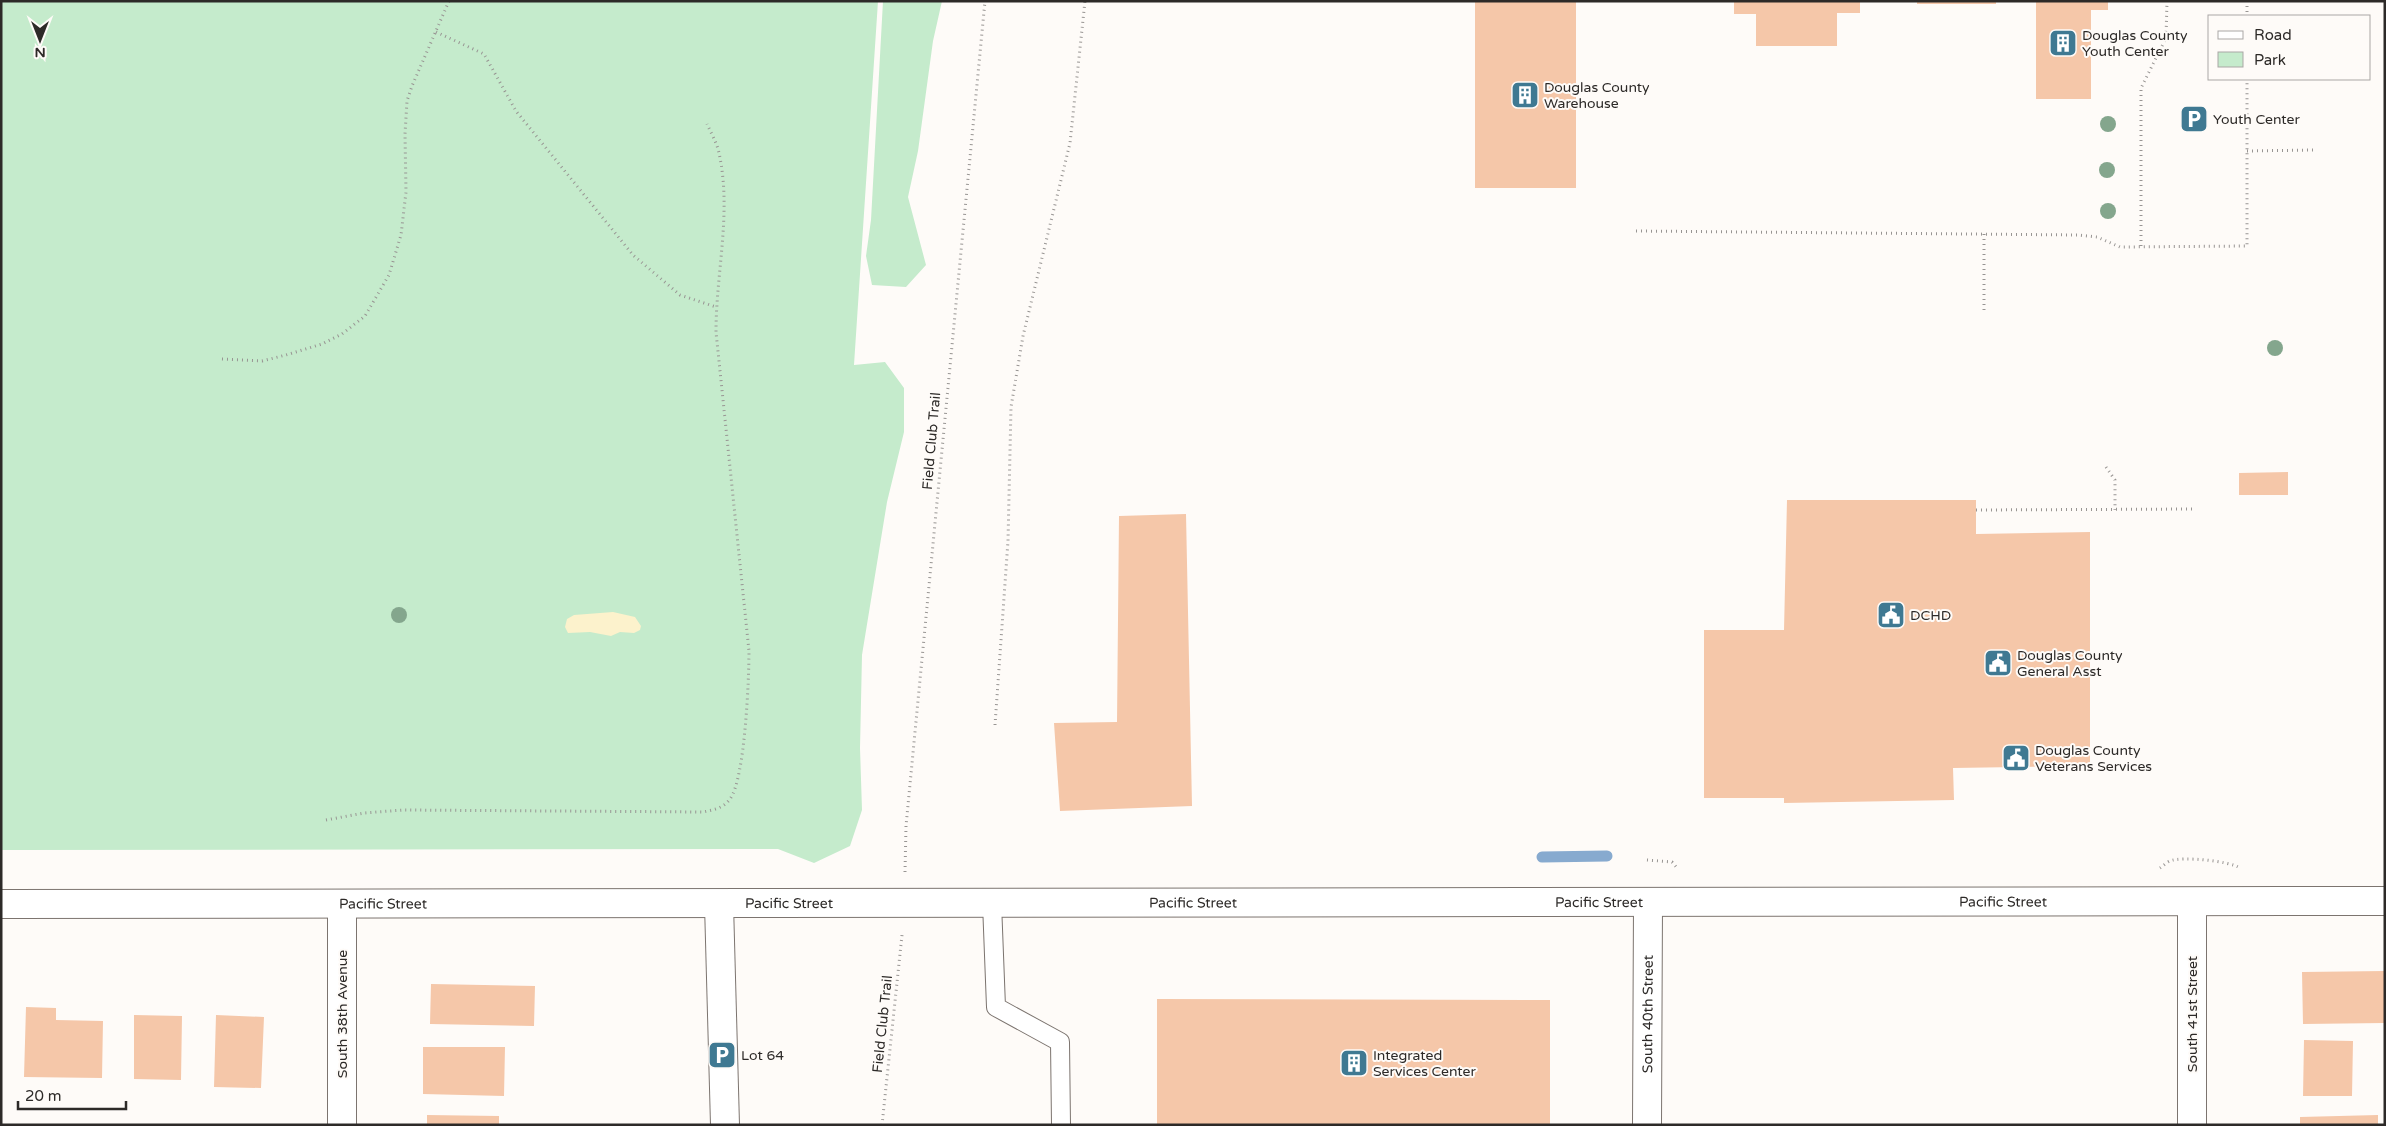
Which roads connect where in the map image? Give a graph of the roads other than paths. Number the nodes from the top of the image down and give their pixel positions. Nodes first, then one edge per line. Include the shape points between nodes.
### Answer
1 (2385, 901) edge
2 (992, 903) junction
3 (2192, 903) junction
4 (1, 904) edge
5 (342, 904) junction
6 (719, 904) junction
7 (1648, 904) junction
8 (342, 1125) edge
9 (725, 1125) edge
10 (1061, 1125) edge
11 (1647, 1125) edge
12 (2192, 1125) edge

1 - 3 street, Pacific Street
2 - 6 street, Pacific Street
2 - 7 street, Pacific Street
2 - 10 lane via 996,1007 1060,1042
3 - 7 street, Pacific Street
3 - 12 street, South 41st Street
4 - 5 street, Pacific Street
5 - 6 street, Pacific Street
5 - 8 street, South 38th Avenue
6 - 9 street
7 - 11 street, South 40th Street

